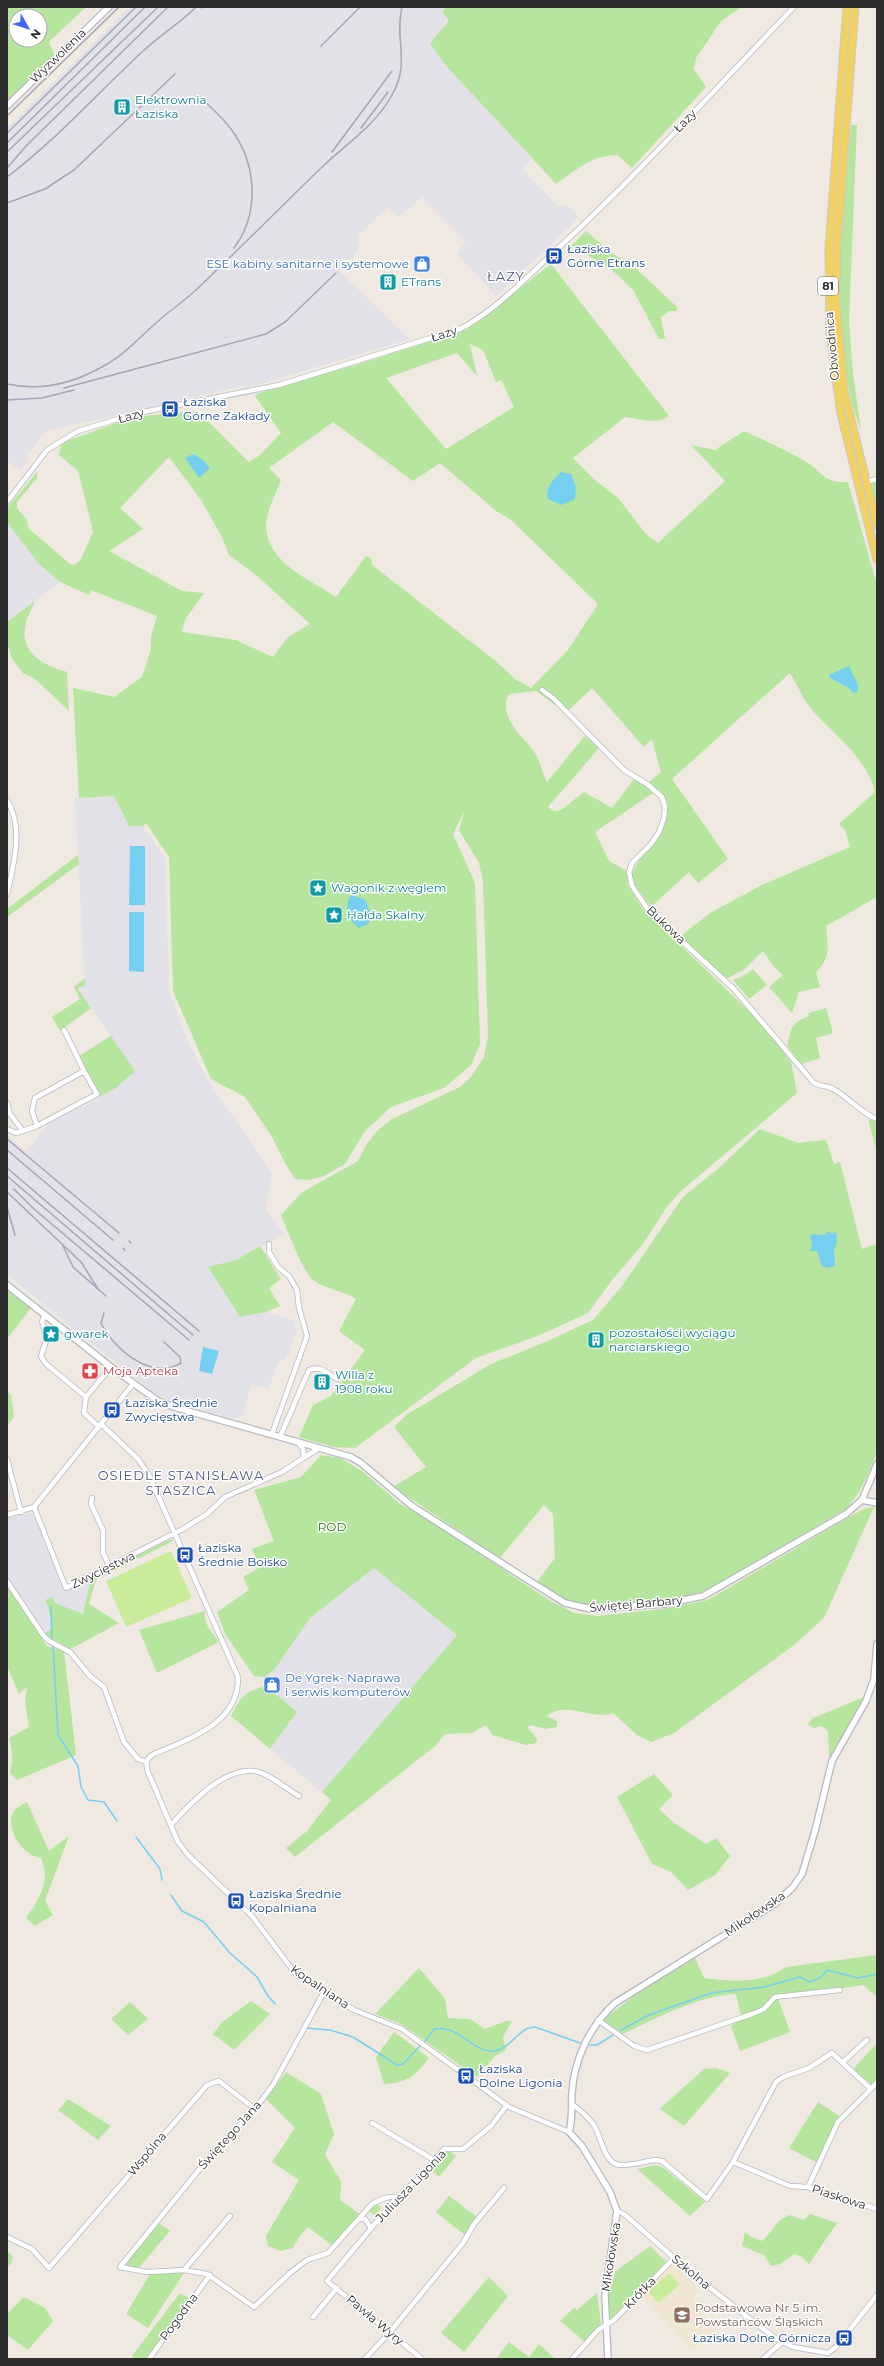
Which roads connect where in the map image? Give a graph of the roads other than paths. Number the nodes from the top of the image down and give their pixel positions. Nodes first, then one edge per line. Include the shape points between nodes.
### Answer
1 (109, 7) edge
2 (794, 7) edge
3 (847, 7) edge
4 (855, 7) edge
5 (7, 106) edge
6 (877, 479) edge
7 (866, 482) junction
8 (7, 502) edge
9 (877, 525) edge
10 (877, 560) edge
11 (542, 690) dead end
12 (7, 800) edge
13 (7, 894) edge
14 (64, 1030) dead end
15 (84, 1071) junction
16 (7, 1103) edge
17 (877, 1119) edge
18 (37, 1126) junction
19 (7, 1128) edge
20 (23, 1131) junction
21 (269, 1244) dead end
22 (7, 1285) edge
23 (45, 1315) junction
24 (111, 1367) junction
25 (336, 1379) dead end
26 (133, 1384) junction
27 (86, 1397) junction
28 (101, 1426) junction
29 (272, 1434) junction
30 (280, 1437) junction
31 (298, 1442) junction
32 (319, 1448) junction
33 (304, 1458) junction
34 (7, 1460) edge
35 (877, 1464) edge
36 (92, 1498) dead end
37 (862, 1500) junction
38 (877, 1503) edge
39 (34, 1507) junction
40 (21, 1512) junction
41 (7, 1516) edge
42 (175, 1534) junction
43 (110, 1567) junction
44 (7, 1581) edge
45 (877, 1644) edge
46 (146, 1762) junction
47 (299, 1796) dead end
48 (171, 1825) junction
49 (840, 1990) dead end
50 (324, 1992) junction
51 (598, 2020) junction
52 (867, 2040) dead end
53 (843, 2062) junction
54 (877, 2082) edge
55 (871, 2089) junction
56 (572, 2104) junction
57 (507, 2105) junction
58 (255, 2109) junction
59 (372, 2123) dead end
60 (569, 2132) junction
61 (434, 2160) junction
62 (734, 2162) junction
63 (808, 2187) junction
64 (504, 2188) dead end
65 (398, 2197) junction
66 (877, 2209) edge
67 (617, 2211) junction
68 (230, 2216) dead end
69 (359, 2219) junction
70 (371, 2228) junction
71 (7, 2237) edge
72 (674, 2258) junction
73 (120, 2267) joint
74 (184, 2270) junction
75 (210, 2275) junction
76 (327, 2281) joint
77 (337, 2288) junction
78 (877, 2295) edge
79 (313, 2317) dead end
80 (605, 2326) junction
81 (390, 2332) junction
82 (782, 2342) junction
83 (828, 2353) junction
84 (149, 2359) edge
85 (365, 2359) edge
86 (422, 2359) edge
87 (572, 2359) edge
88 (608, 2359) edge
89 (763, 2359) edge
90 (828, 2359) edge

1 - 5 street, Wyzwolenia
2 - 8 street, Łazy via 586,222 496,305 476,320 460,329 279,385 138,413 78,431 47,450
3 - 10 main road, Obwodnica / 81 via 829,248 829,315 841,414
4 - 7 main road, Obwodnica / 81 via 837,244 836,304 844,391
6 - 7 street
7 - 9 main road, Obwodnica / 81
11 - 17 street, Bukowa via 571,715 624,770 662,797 665,807 659,832 651,844 640,853 628,872 632,886 649,911 733,988 813,1082 818,1086 833,1088 866,1115
12 - 13 street via 13,810 17,830
14 - 15 street
15 - 18 street via 35,1098 32,1111
15 - 18 street via 97,1094
16 - 20 street via 10,1114
18 - 20 street
19 - 20 street via 16,1133
21 - 29 street via 268,1248 278,1267 292,1279 297,1290 307,1336
22 - 23 street, Świętej Barbary
23 - 24 street, Świętej Barbary
23 - 27 street via 42,1321 47,1338 41,1356 45,1363
24 - 26 street, Świętej Barbary
24 - 27 street
25 - 30 street via 319,1368 309,1370
26 - 28 street
26 - 29 street, Świętej Barbary via 158,1401 174,1407
27 - 28 street via 84,1413
28 - 39 street
28 - 42 street via 138,1459 149,1475
29 - 30 street, Świętej Barbary
30 - 31 street, Świętej Barbary
31 - 32 street, Świętej Barbary
31 - 33 street via 303,1449
32 - 33 street, Zwycięstwa
32 - 37 street, Świętej Barbary via 351,1457 412,1506 516,1573 565,1603 591,1610 664,1604 703,1596 846,1514
33 - 42 street, Zwycięstwa via 282,1472 225,1497 206,1514
34 - 40 street
35 - 37 street, Świętej Barbary
36 - 43 street via 91,1504 103,1530 103,1553
37 - 38 street
39 - 40 street
39 - 43 street, Zwycięstwa via 66,1588
40 - 41 street
42 - 43 street, Zwycięstwa
42 - 46 street via 232,1660 238,1685 233,1702 216,1723 201,1734 152,1755
44 - 46 street via 43,1635 70,1652 90,1676 104,1687 124,1742 138,1759
45 - 51 street, Mikołowska via 874,1679 866,1701 832,1760 809,1852 802,1874 793,1887 776,1903 615,2003
46 - 48 street, Kopalniana
47 - 48 street via 260,1772 241,1772 219,1781 194,1800
48 - 50 street, Kopalniana via 188,1855 252,1916 290,1969
49 - 51 street via 775,1997 764,2009 752,2014 647,2050 634,2046
50 - 57 street, Kopalniana via 360,2013 393,2024
50 - 58 street, Świętego Jana via 273,2085
51 - 56 street, Mikołowska via 576,2065
52 - 53 street
53 - 55 street
53 - 62 street via 832,2053 809,2068 783,2076 776,2082
54 - 55 street
55 - 63 street via 838,2122
56 - 60 street, Mikołowska
56 - 62 street via 582,2111 594,2126 612,2162 619,2165 662,2161 707,2199
57 - 60 street, Kopalniana
57 - 61 street, Juliusza Ligonia via 490,2126 463,2149 444,2149
58 - 71 street, Wspólna via 219,2081 207,2085 50,2268 32,2249
58 - 73 street, Świętego Jana via 211,2155
59 - 61 street
60 - 67 street, Mikołowska via 578,2141 610,2192
61 - 65 street, Juliusza Ligonia
62 - 63 street, Piaskowa via 790,2186
63 - 66 street, Piaskowa
64 - 81 street
65 - 69 street via 392,2196 372,2204
65 - 70 street, Juliusza Ligonia
67 - 72 street, Szkolna via 624,2214
67 - 80 street, Mikołowska via 605,2295
68 - 74 street
69 - 70 street, Juliusza Ligonia via 365,2219
69 - 75 street, Juliusza Ligonia via 328,2252 307,2260 254,2307
70 - 76 street, Juliusza Ligonia
72 - 80 street, Krótka via 614,2320
72 - 82 street, Szkolna
73 - 74 street, Juliusza Ligonia via 147,2272
74 - 75 street, Juliusza Ligonia
75 - 84 street, Pogodna
76 - 77 street, Pawła Wyry
77 - 79 street
77 - 81 street, Pawła Wyry
78 - 83 street via 836,2348
80 - 87 street, Krótka via 598,2330
80 - 88 street, Mikołowska
81 - 85 street
81 - 86 street, Pawła Wyry
82 - 83 street, Szkolna via 793,2347
82 - 89 street
83 - 90 street

